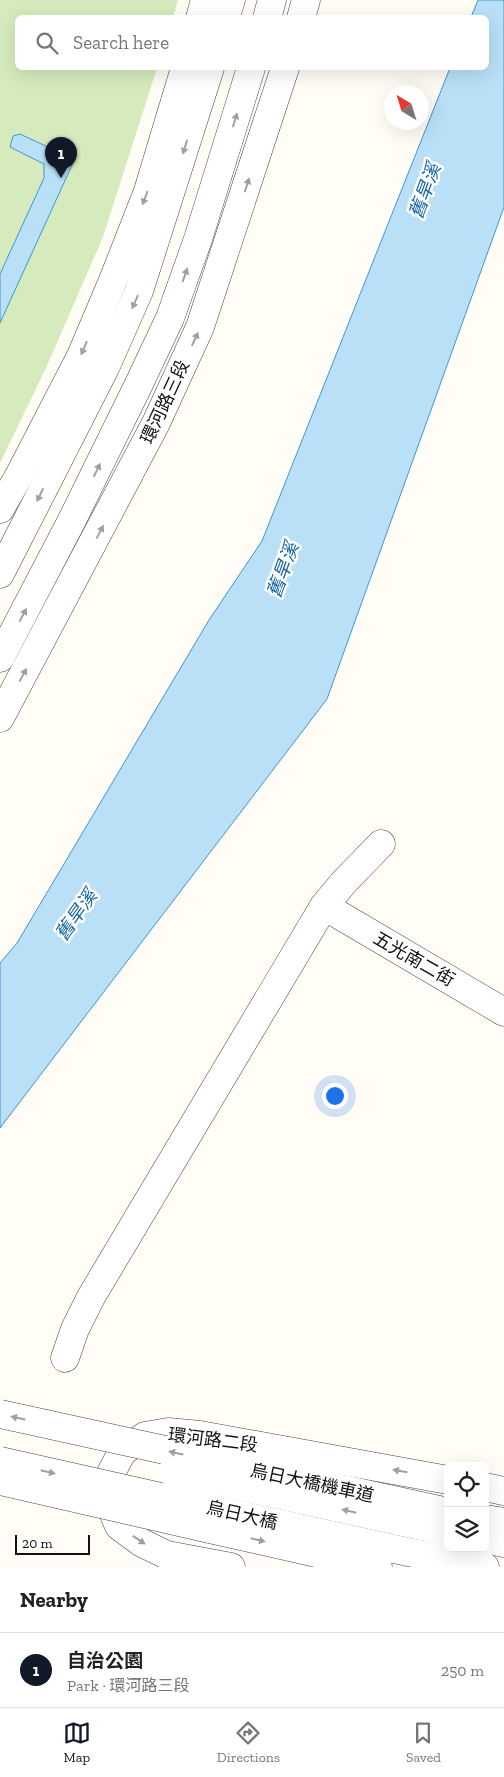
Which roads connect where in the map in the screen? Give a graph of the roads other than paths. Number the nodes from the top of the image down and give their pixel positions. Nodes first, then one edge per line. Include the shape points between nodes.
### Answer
1 (205, 0) edge
2 (231, 0) edge
3 (272, 0) edge
4 (306, 0) edge
5 (201, 15) edge
6 (226, 15) edge
7 (268, 15) edge
8 (302, 15) edge
9 (184, 70) edge
10 (209, 70) edge
11 (250, 70) edge
12 (284, 70) edge
13 (0, 508) edge
14 (3, 562) edge
15 (44, 576) junction
16 (68, 588) junction
17 (0, 658) edge
18 (0, 718) edge
19 (381, 844) dead end
20 (324, 906) junction
21 (504, 1012) edge
22 (65, 1358) dead end
23 (0, 1414) edge
24 (0, 1434) edge
25 (0, 1461) edge
26 (444, 1479) edge
27 (0, 1481) edge
28 (489, 1489) edge
29 (504, 1491) edge
30 (444, 1512) edge
31 (415, 1515) junction
32 (489, 1520) edge
33 (504, 1522) edge
34 (444, 1530) edge
35 (489, 1540) edge
36 (504, 1542) edge
37 (231, 1567) edge
38 (378, 1567) edge
39 (485, 1567) edge

1 - 5 street
2 - 6 street
3 - 7 street
4 - 8 street
9 -> 13 street via 148,191 114,278 81,356
10 -> 14 street via 139,291 105,368
15 -> 11 street, 環河路三段 via 170,318
16 -> 12 street, 環河路三段 via 156,423 200,327
14 - 15 street
15 - 16 street
17 -> 15 street, 環河路三段
18 -> 16 street, 環河路三段
19 - 20 street
20 - 21 street, 五光南二街
20 - 22 street via 91,1298
31 -> 23 street, 烏日大橋機車道, bridge
31 -> 24 street, 烏日大橋, bridge
25 -> 39 street, 烏日大橋, bridge
26 -> 37 street, 環河路二段 via 168,1432 145,1436 122,1452 108,1477 110,1505 119,1526 142,1543 167,1555
27 -> 38 street, bridge
28 - 29 street
30 - 31 street, 烏日大橋機車道
31 - 34 street, 烏日大橋
32 - 33 street
35 - 36 street

